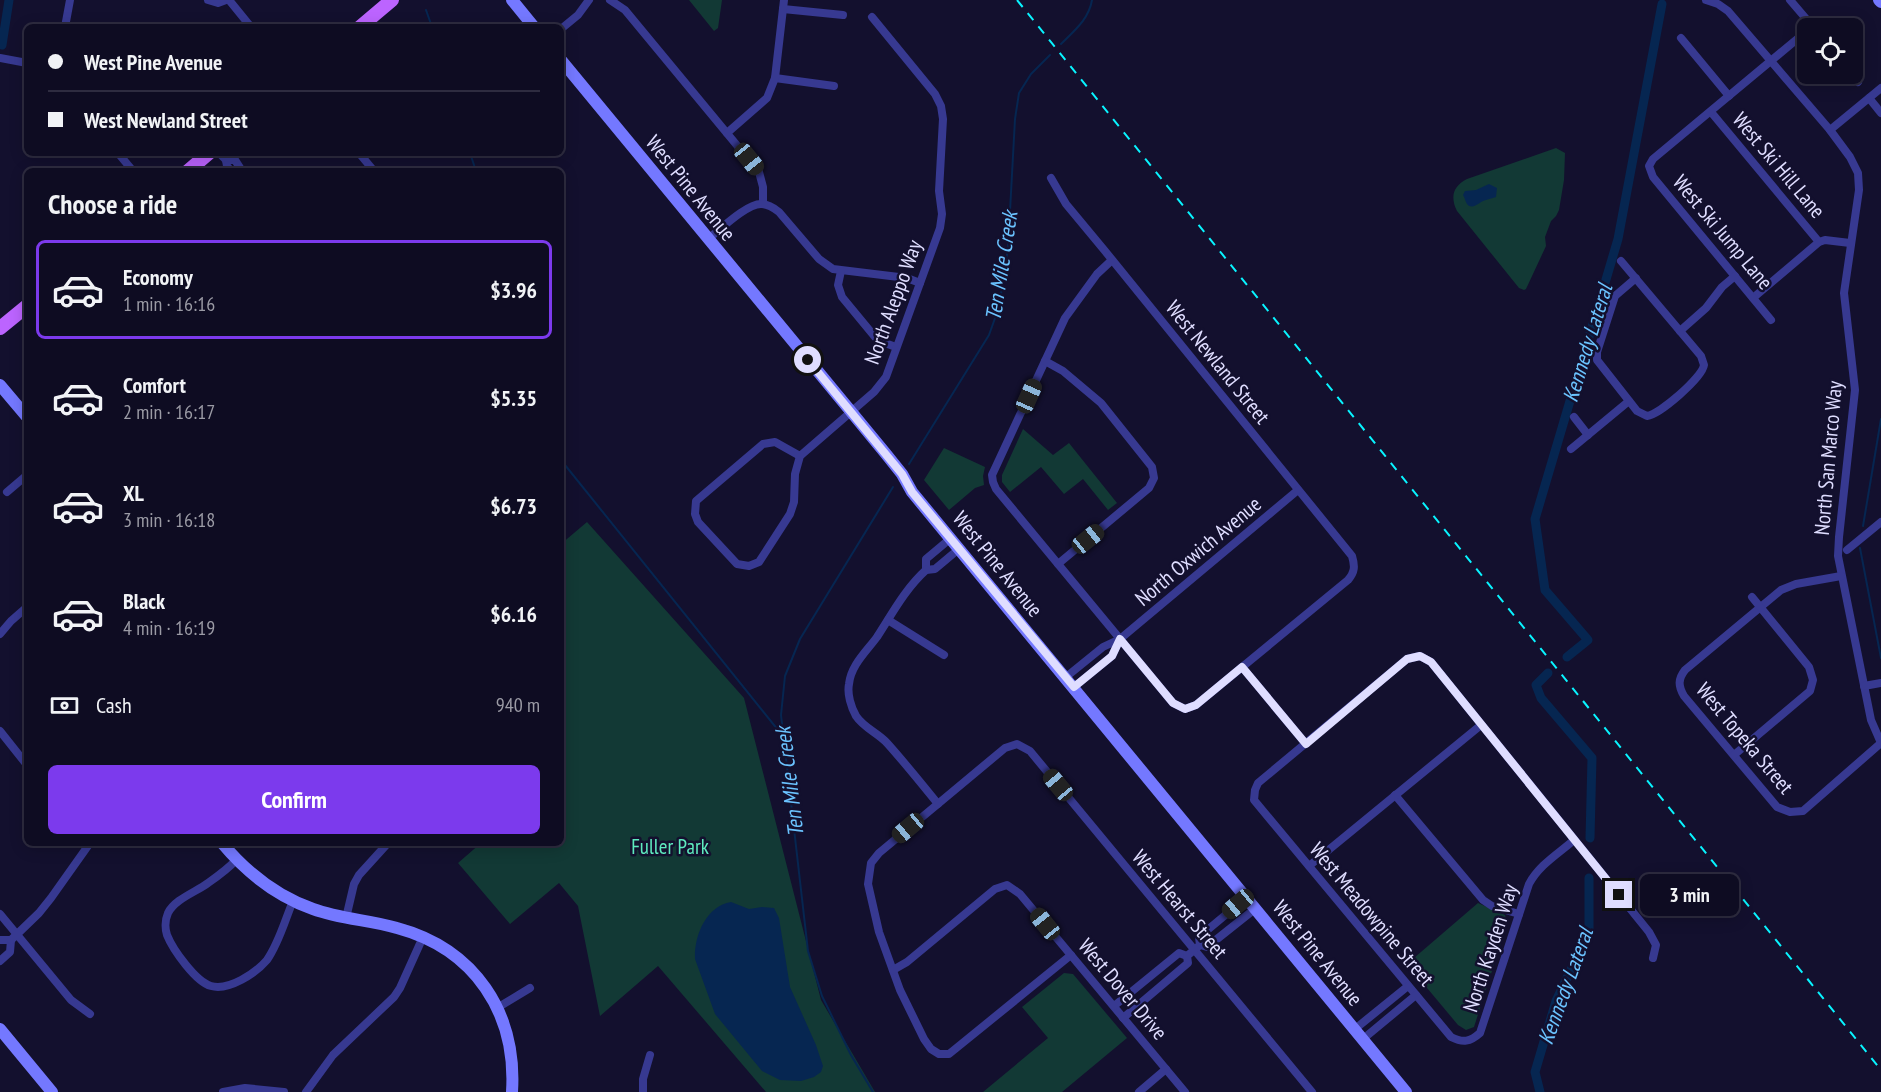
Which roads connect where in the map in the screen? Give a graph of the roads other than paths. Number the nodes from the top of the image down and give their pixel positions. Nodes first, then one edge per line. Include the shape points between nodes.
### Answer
1 (70, 0) edge
2 (208, 0) edge
3 (227, 0) edge
4 (393, 0) edge
5 (512, 0) edge
6 (589, 0) edge
7 (610, 0) edge
8 (1706, 0) edge
9 (1790, 0) edge
10 (783, 5) edge
11 (843, 15) dead end
12 (872, 17) dead end
13 (1804, 18) edge
14 (66, 24) edge
15 (248, 24) edge
16 (364, 24) edge
17 (532, 24) edge
18 (564, 27) edge
19 (1681, 38) dead end
20 (1797, 40) edge
21 (0, 58) edge
22 (24, 62) edge
23 (1770, 62) junction
24 (564, 64) edge
25 (775, 78) junction
26 (834, 86) dead end
27 (1881, 88) edge
28 (1729, 96) junction
29 (1869, 98) junction
30 (1711, 112) junction
31 (1881, 113) edge
32 (1830, 130) junction
33 (727, 133) junction
34 (121, 156) edge
35 (206, 156) edge
36 (222, 156) edge
37 (362, 156) edge
38 (226, 160) junction
39 (131, 168) edge
40 (192, 168) edge
41 (229, 168) edge
42 (240, 168) edge
43 (372, 168) edge
44 (1051, 178) dead end
45 (763, 204) junction
46 (708, 239) junction
47 (1819, 242) junction
48 (1850, 243) junction
49 (1112, 260) junction
50 (1622, 261) dead end
51 (841, 271) junction
52 (1735, 276) junction
53 (1636, 278) junction
54 (920, 283) junction
55 (1753, 298) junction
56 (24, 308) edge
57 (1772, 320) dead end
58 (0, 328) edge
59 (1680, 331) junction
60 (896, 347) junction
61 (1045, 361) junction
62 (0, 385) edge
63 (1629, 401) junction
64 (851, 411) junction
65 (24, 413) edge
66 (1574, 417) dead end
67 (1588, 435) junction
68 (1570, 450) dead end
69 (800, 456) junction
70 (24, 478) edge
71 (1298, 490) junction
72 (7, 492) dead end
73 (1881, 522) edge
74 (951, 538) junction
75 (960, 548) junction
76 (1847, 550) dead end
77 (1058, 564) junction
78 (926, 570) junction
79 (1841, 576) junction
80 (1752, 597) dead end
81 (1760, 607) junction
82 (24, 610) edge
83 (888, 620) junction
84 (0, 634) edge
85 (1120, 639) junction
86 (944, 655) dead end
87 (1242, 667) junction
88 (1070, 682) junction
89 (1881, 683) edge
90 (1864, 687) junction
91 (1481, 724) junction
92 (0, 731) edge
93 (1881, 743) edge
94 (1306, 744) junction
95 (1734, 755) junction
96 (24, 761) edge
97 (1395, 795) junction
98 (938, 804) junction
99 (1574, 840) junction
100 (88, 846) edge
101 (224, 846) edge
102 (385, 846) edge
103 (236, 860) junction
104 (1309, 866) junction
105 (1247, 897) junction
106 (293, 901) junction
107 (1256, 908) junction
108 (0, 914) edge
109 (1519, 914) junction
110 (346, 918) junction
111 (14, 937) junction
112 (423, 937) junction
113 (0, 940) edge
114 (1194, 950) junction
115 (1071, 955) junction
116 (1653, 958) dead end
117 (0, 961) edge
118 (893, 970) junction
119 (1408, 986) junction
120 (530, 988) dead end
121 (1416, 995) junction
122 (1114, 1006) junction
123 (497, 1008) junction
124 (90, 1014) dead end
125 (1123, 1018) junction
126 (0, 1029) edge
127 (1355, 1029) junction
128 (1363, 1039) junction
129 (1467, 1042) joint
130 (650, 1054) dead end
131 (1166, 1069) junction
132 (52, 1092) edge
133 (223, 1092) edge
134 (284, 1092) edge
135 (306, 1092) edge
136 (512, 1092) edge
137 (643, 1092) edge
138 (1139, 1092) edge
139 (1185, 1092) edge
140 (1312, 1092) edge
141 (1406, 1092) edge

1 - 14 street
2 - 3 street
3 - 15 street
4 - 16 main road
5 - 17 street
6 - 18 street
7 - 33 street via 625,10
8 - 23 street via 1728,11
9 - 13 street
10 - 11 street
10 - 25 street
12 - 54 street, North Aleppo Way via 941,106 942,214
19 - 28 street
20 - 23 street
21 - 22 street
23 - 28 street
23 - 32 street
24 - 46 street, West Pine Avenue
25 - 26 street
25 - 33 street via 766,98
27 - 29 street
28 - 30 street
29 - 31 street
29 - 32 street
30 - 47 street, West Ski Hill Lane
30 - 52 street, West Ski Jump Lane via 1649,166 1653,177
32 - 48 street, North San Marco Way via 1858,173
33 - 45 street via 759,172
34 - 39 street
35 - 40 main road
36 - 38 street
37 - 43 street
38 - 41 street
38 - 42 street via 235,160
44 - 49 street, West Newland Street via 1066,204
45 - 46 street via 749,207
45 - 51 street via 779,212 819,260
46 - 64 street, West Pine Avenue
47 - 48 street
47 - 55 street
48 - 79 street, North San Marco Way via 1844,293 1855,390 1839,537
49 - 61 street via 1065,318
49 - 71 street, West Newland Street
50 - 53 street
51 - 54 street
51 - 60 street via 838,285 842,297 875,337
52 - 55 street, West Ski Jump Lane
52 - 59 street
53 - 59 street
53 - 63 street via 1613,301 1597,352 1597,360
54 - 60 street, North Aleppo Way
55 - 57 street, West Ski Jump Lane
56 - 58 main road
59 - 63 street via 1701,356 1704,365 1700,376 1658,412 1647,416
60 - 64 street, North Aleppo Way via 886,377
61 - 77 street via 992,475 996,489
61 - 77 street via 1063,371 1101,404 1152,467 1154,478 1149,488
62 - 65 street
63 - 67 street
64 - 69 street, North Aleppo Way
64 - 74 street, West Pine Avenue
66 - 67 street
67 - 68 street
69 - 69 street via 790,514 759,562 749,566 737,564 698,522 695,507 701,496 763,444 775,442
70 - 72 street
71 - 85 street, North Oxwich Avenue
71 - 87 street, West Newland Street via 1352,556 1354,570 1348,580
73 - 76 street
74 - 75 street, West Pine Avenue
74 - 78 street via 926,559
75 - 78 street via 935,569
75 - 88 street, West Pine Avenue
77 - 85 street
78 - 83 street via 913,582
79 - 81 street via 1791,586
79 - 90 street, North San Marco Way
80 - 81 street
81 - 95 street via 1809,667 1813,680 1810,691
81 - 95 street, West Topeka Street via 1685,670 1679,683 1684,696
82 - 84 street
83 - 86 street
83 - 98 street via 851,674 851,704 856,716 886,742
85 - 87 street via 1173,703 1185,709 1196,705
85 - 88 street, North Oxwich Avenue via 1112,656
87 - 94 street
88 - 105 street, West Pine Avenue
89 - 90 street
90 - 93 street, North San Marco Way
91 - 94 street via 1431,662 1420,656 1407,659
91 - 97 street
91 - 99 street
92 - 96 street
93 - 95 street, West Topeka Street via 1803,811 1777,807
94 - 104 street, West Meadowpine Street via 1258,783 1254,800
97 - 104 street
97 - 109 street via 1475,893 1492,906
98 - 114 street, West Hearst Street via 1005,748 1017,744 1030,751
98 - 118 street via 871,863 868,884
99 - 109 street, North Kayden Way via 1533,876
99 - 116 street via 1649,932 1656,945
100 - 111 street via 39,913
101 - 103 street
102 - 110 street via 354,884
103 - 106 street via 267,886
103 - 106 street via 173,905 165,923 166,933 204,984 223,987 267,959
104 - 119 street, West Meadowpine Street
105 - 107 street, West Pine Avenue
105 - 114 street via 1199,937
106 - 110 street
107 - 114 street via 1207,947
107 - 127 street, West Pine Avenue
108 - 111 street
109 - 129 street, North Kayden Way via 1480,1034
110 - 112 street
111 - 113 street
111 - 117 street via 10,952
111 - 124 street via 71,1000
112 - 123 street via 463,962
112 - 135 street via 394,997 333,1055
114 - 122 street via 1179,953
114 - 125 street via 1188,963
114 - 140 street, West Hearst Street
115 - 118 street, West Dover Drive via 1020,894 1007,885 995,889
115 - 118 street via 949,1054 939,1054 924,1039
115 - 122 street, West Dover Drive
119 - 121 street, West Meadowpine Street
119 - 127 street
120 - 123 street
121 - 128 street
121 - 129 street, West Meadowpine Street via 1451,1037
122 - 125 street, West Dover Drive
123 - 136 street via 512,1056
125 - 131 street, West Dover Drive
126 - 132 street
127 - 128 street, West Pine Avenue
128 - 141 street, West Pine Avenue
130 - 137 street
131 - 138 street
131 - 139 street, West Dover Drive
133 - 134 street via 256,1088

